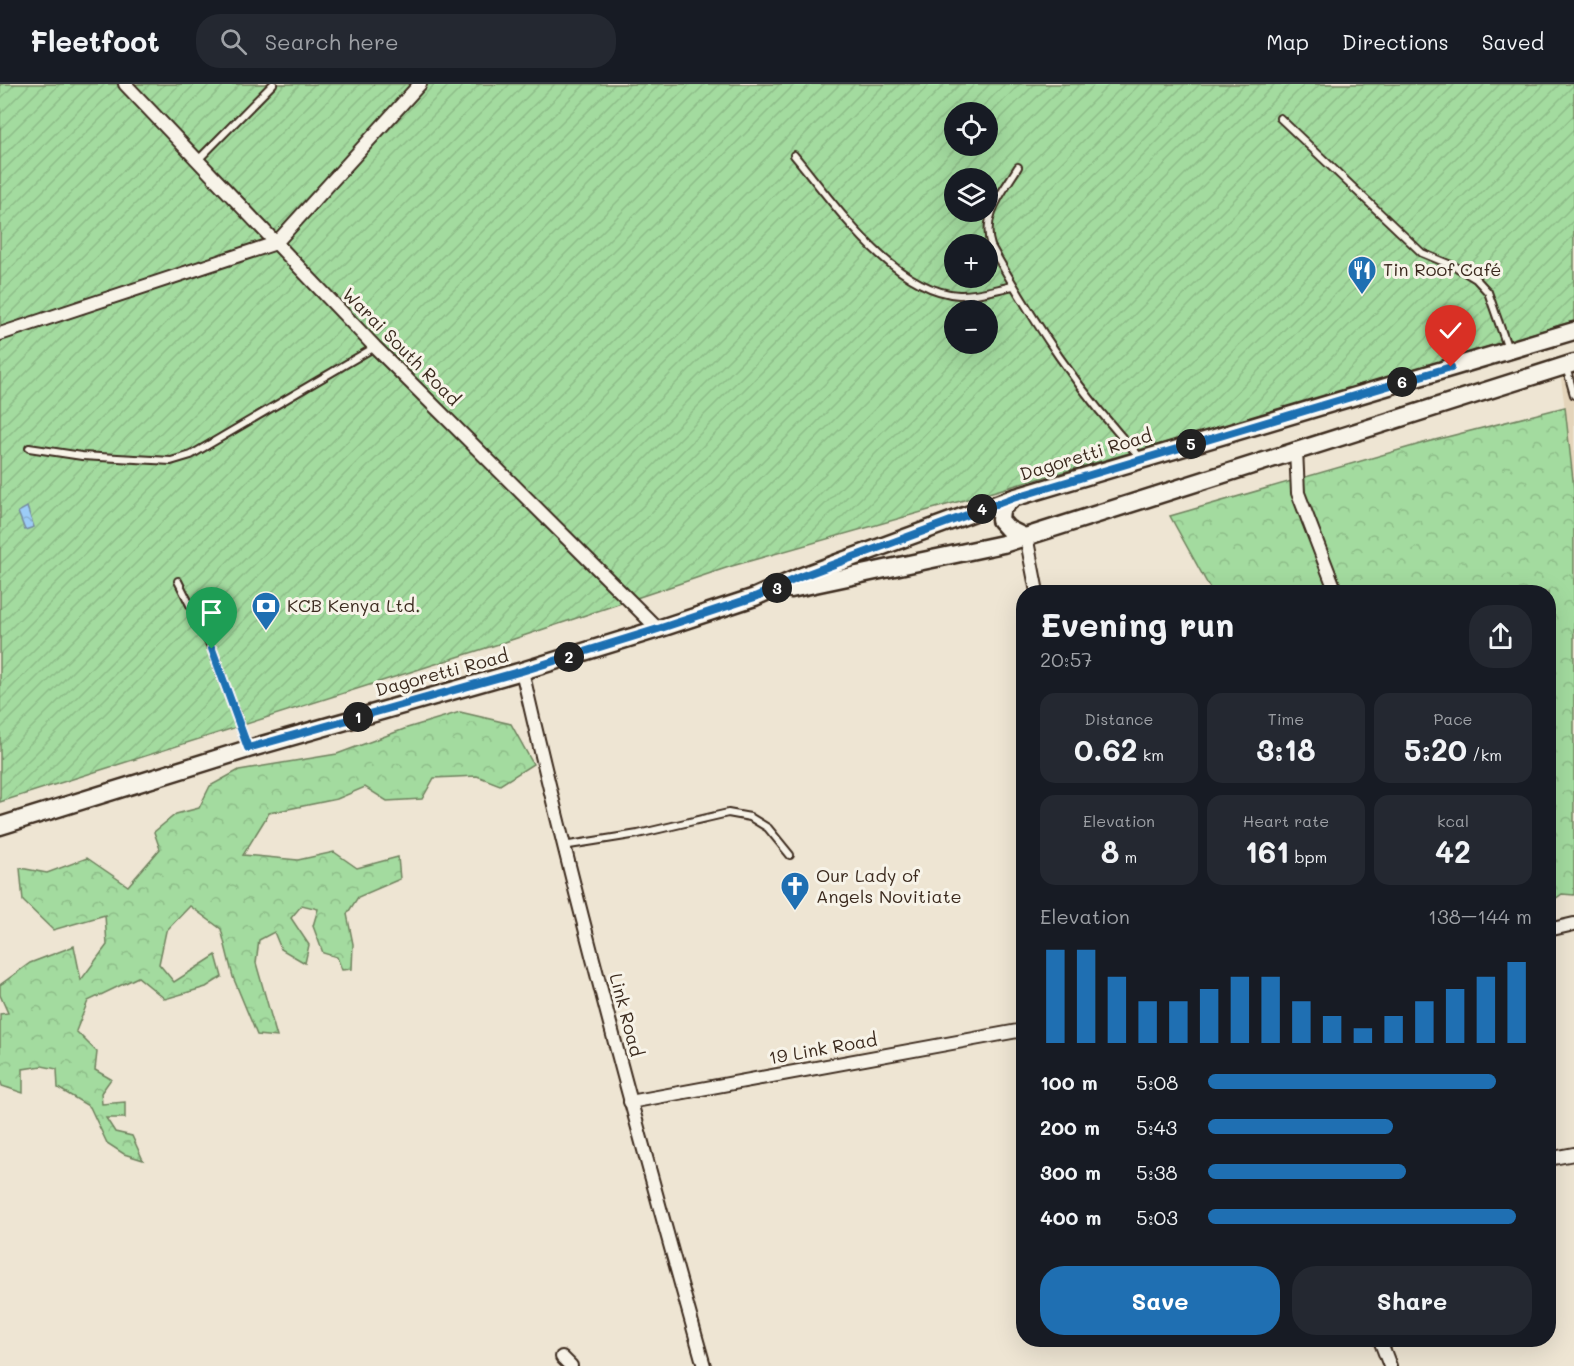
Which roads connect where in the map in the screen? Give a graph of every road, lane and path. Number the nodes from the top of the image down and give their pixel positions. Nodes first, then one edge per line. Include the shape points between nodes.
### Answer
1 (124, 84) edge
2 (273, 84) edge
3 (420, 84) edge
4 (1280, 118) dead end
5 (794, 155) dead end
6 (197, 160) junction
7 (1018, 167) dead end
8 (276, 243) junction
9 (1013, 286) junction
10 (1574, 331) edge
11 (0, 334) edge
12 (375, 348) junction
13 (1509, 350) junction
14 (1570, 364) edge
15 (1574, 395) edge
16 (29, 448) dead end
17 (1296, 449) junction
18 (1141, 459) junction
19 (1013, 498) junction
20 (1025, 536) junction
21 (178, 581) dead end
22 (1036, 585) edge
23 (1333, 585) edge
24 (755, 597) junction
25 (658, 629) junction
26 (522, 671) junction
27 (248, 748) junction
28 (0, 826) edge
29 (562, 846) junction
30 (790, 855) dead end
31 (1574, 924) edge
32 (1556, 928) edge
33 (1016, 1031) edge
34 (630, 1102) junction
35 (1574, 1154) edge
36 (1556, 1157) edge
37 (1383, 1347) edge
38 (562, 1357) dead end
39 (571, 1366) edge
40 (704, 1366) edge
41 (1390, 1366) edge

1 - 6 street, Warai South Road
2 - 6 lane
3 - 8 street
4 - 13 lane via 1422,253 1476,279 1488,292
5 - 9 lane via 879,256 921,285 959,295
6 - 8 street, Warai South Road
7 - 9 lane via 988,218 987,233
8 - 11 street
8 - 12 street, Warai South Road
9 - 18 lane via 1066,370
10 - 13 main road, Dagoretti Road
12 - 16 lane via 191,455 171,461 82,456
12 - 25 street, Warai South Road
13 - 18 main road, Dagoretti Road
14 - 15 lane
14 - 17 main road, Dagoretti Road
17 - 20 main road, Dagoretti Road
17 - 23 street via 1298,493
18 - 19 main road, Dagoretti Road
19 - 20 main road via 1001,509 1000,520 1008,529
19 - 24 main road, Dagoretti Road
20 - 22 street
20 - 24 main road, Dagoretti Road via 1004,544
21 - 27 lane via 212,649
24 - 25 main road, Dagoretti Road
25 - 26 main road, Dagoretti Road
26 - 27 main road, Dagoretti Road
26 - 29 street, Link Road
27 - 28 main road, Dagoretti Road
29 - 30 lane via 638,834 728,813 750,817 768,828
29 - 34 street, Link Road
31 - 32 street
33 - 34 street, 19 Link Road
34 - 40 street, Link Road
35 - 36 street
37 - 41 street
38 - 39 street

